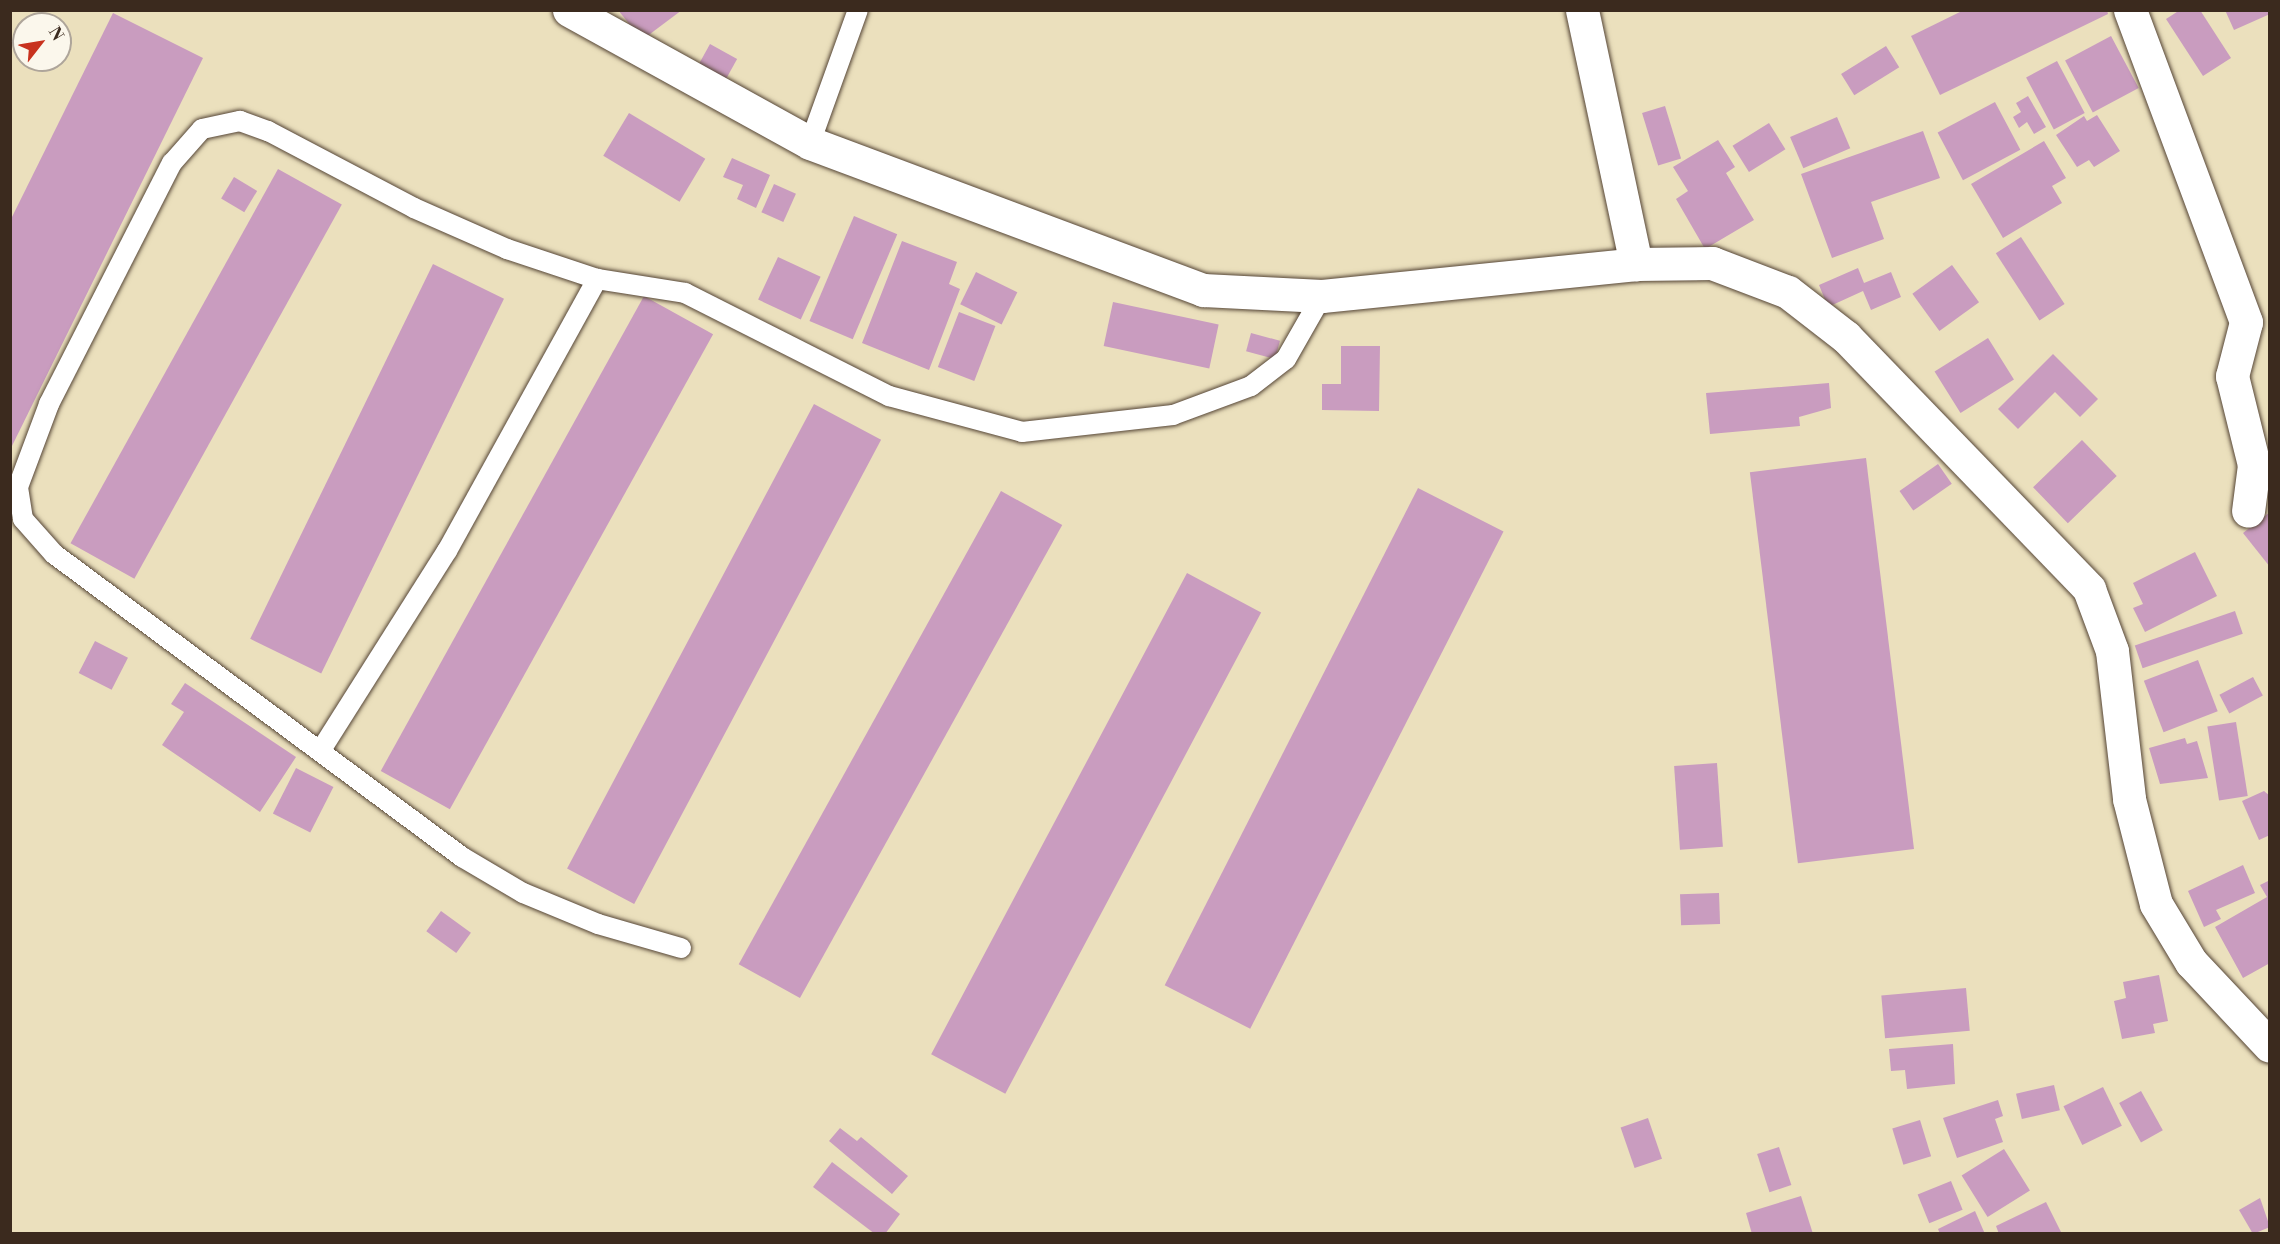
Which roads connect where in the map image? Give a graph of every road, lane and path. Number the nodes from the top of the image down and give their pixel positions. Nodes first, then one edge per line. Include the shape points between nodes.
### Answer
1 (569, 10) edge
2 (858, 10) edge
3 (1582, 10) edge
4 (2130, 10) edge
5 (810, 143) junction
6 (1636, 264) junction
7 (597, 279) junction
8 (1322, 296) junction
9 (2248, 511) dead end
10 (321, 750) junction
11 (681, 948) dead end
12 (2270, 1046) edge

1 - 5 street
2 - 5 lane
3 - 6 street
4 - 9 street via 2246,322 2232,376 2254,465
5 - 8 street via 1203,290
6 - 8 street
6 - 12 street via 1712,263 1788,292 1846,337 2078,572 2112,651 2129,799 2156,904 2191,963
7 - 8 lane via 685,293 889,396 1022,432 1173,415 1251,386 1286,359
7 - 10 lane via 447,551
7 - 10 lane via 507,249 424,213 240,121 202,129 172,163 49,404 18,487 23,519 54,554
10 - 11 lane via 380,799 523,893 598,924

